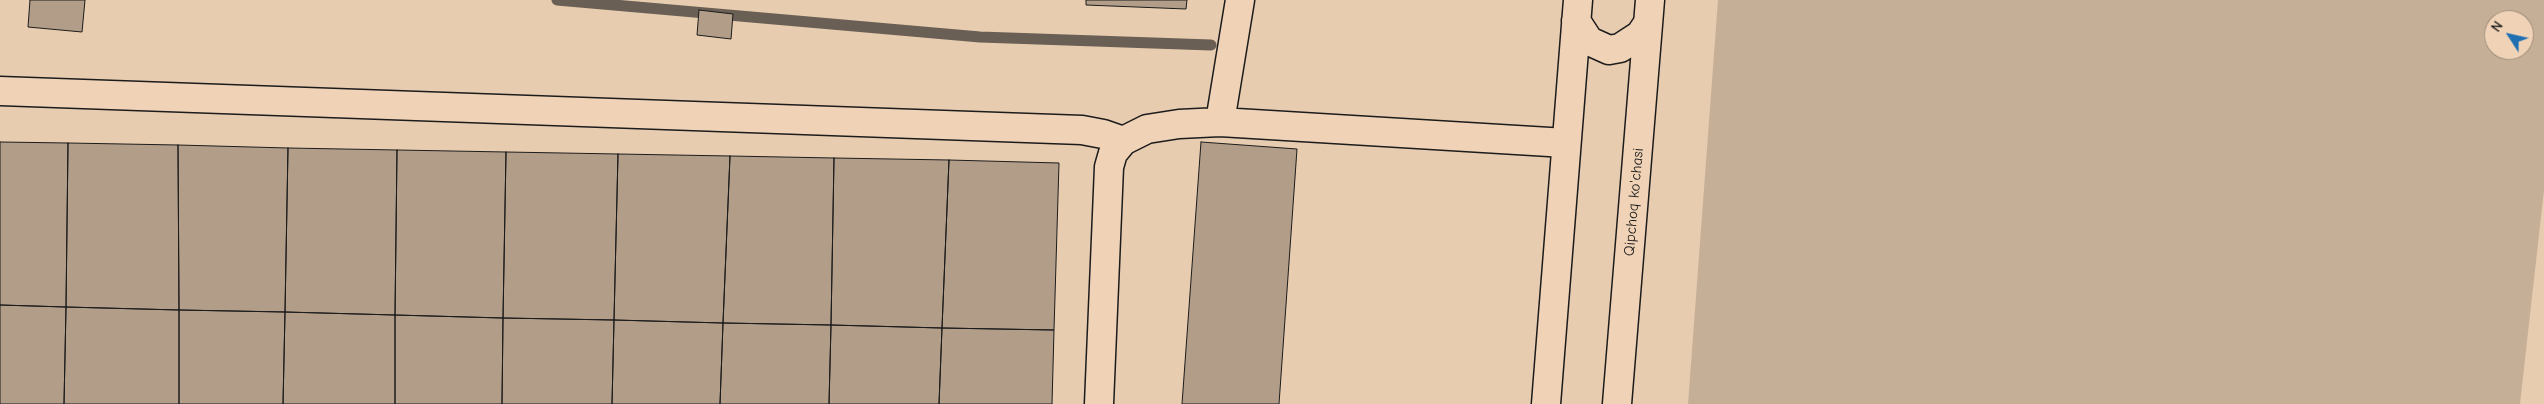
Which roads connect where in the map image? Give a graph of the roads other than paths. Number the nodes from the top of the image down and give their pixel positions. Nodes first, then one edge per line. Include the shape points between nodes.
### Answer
1 (1240, 0) edge
2 (1577, 11) edge
3 (1649, 12) edge
4 (0, 91) edge
5 (1220, 122) junction
6 (1123, 141) junction
7 (1566, 142) junction
8 (1099, 404) edge
9 (1546, 404) edge
10 (1617, 404) edge

1 - 5 street
2 - 3 street via 1589,41 1609,50 1640,35
2 - 7 street
3 - 10 street, Qipchoq ko'chasi
4 - 6 street via 1082,130
5 - 6 street via 1147,129
5 - 7 street
6 - 8 street via 1113,153 1109,168
7 - 9 street

